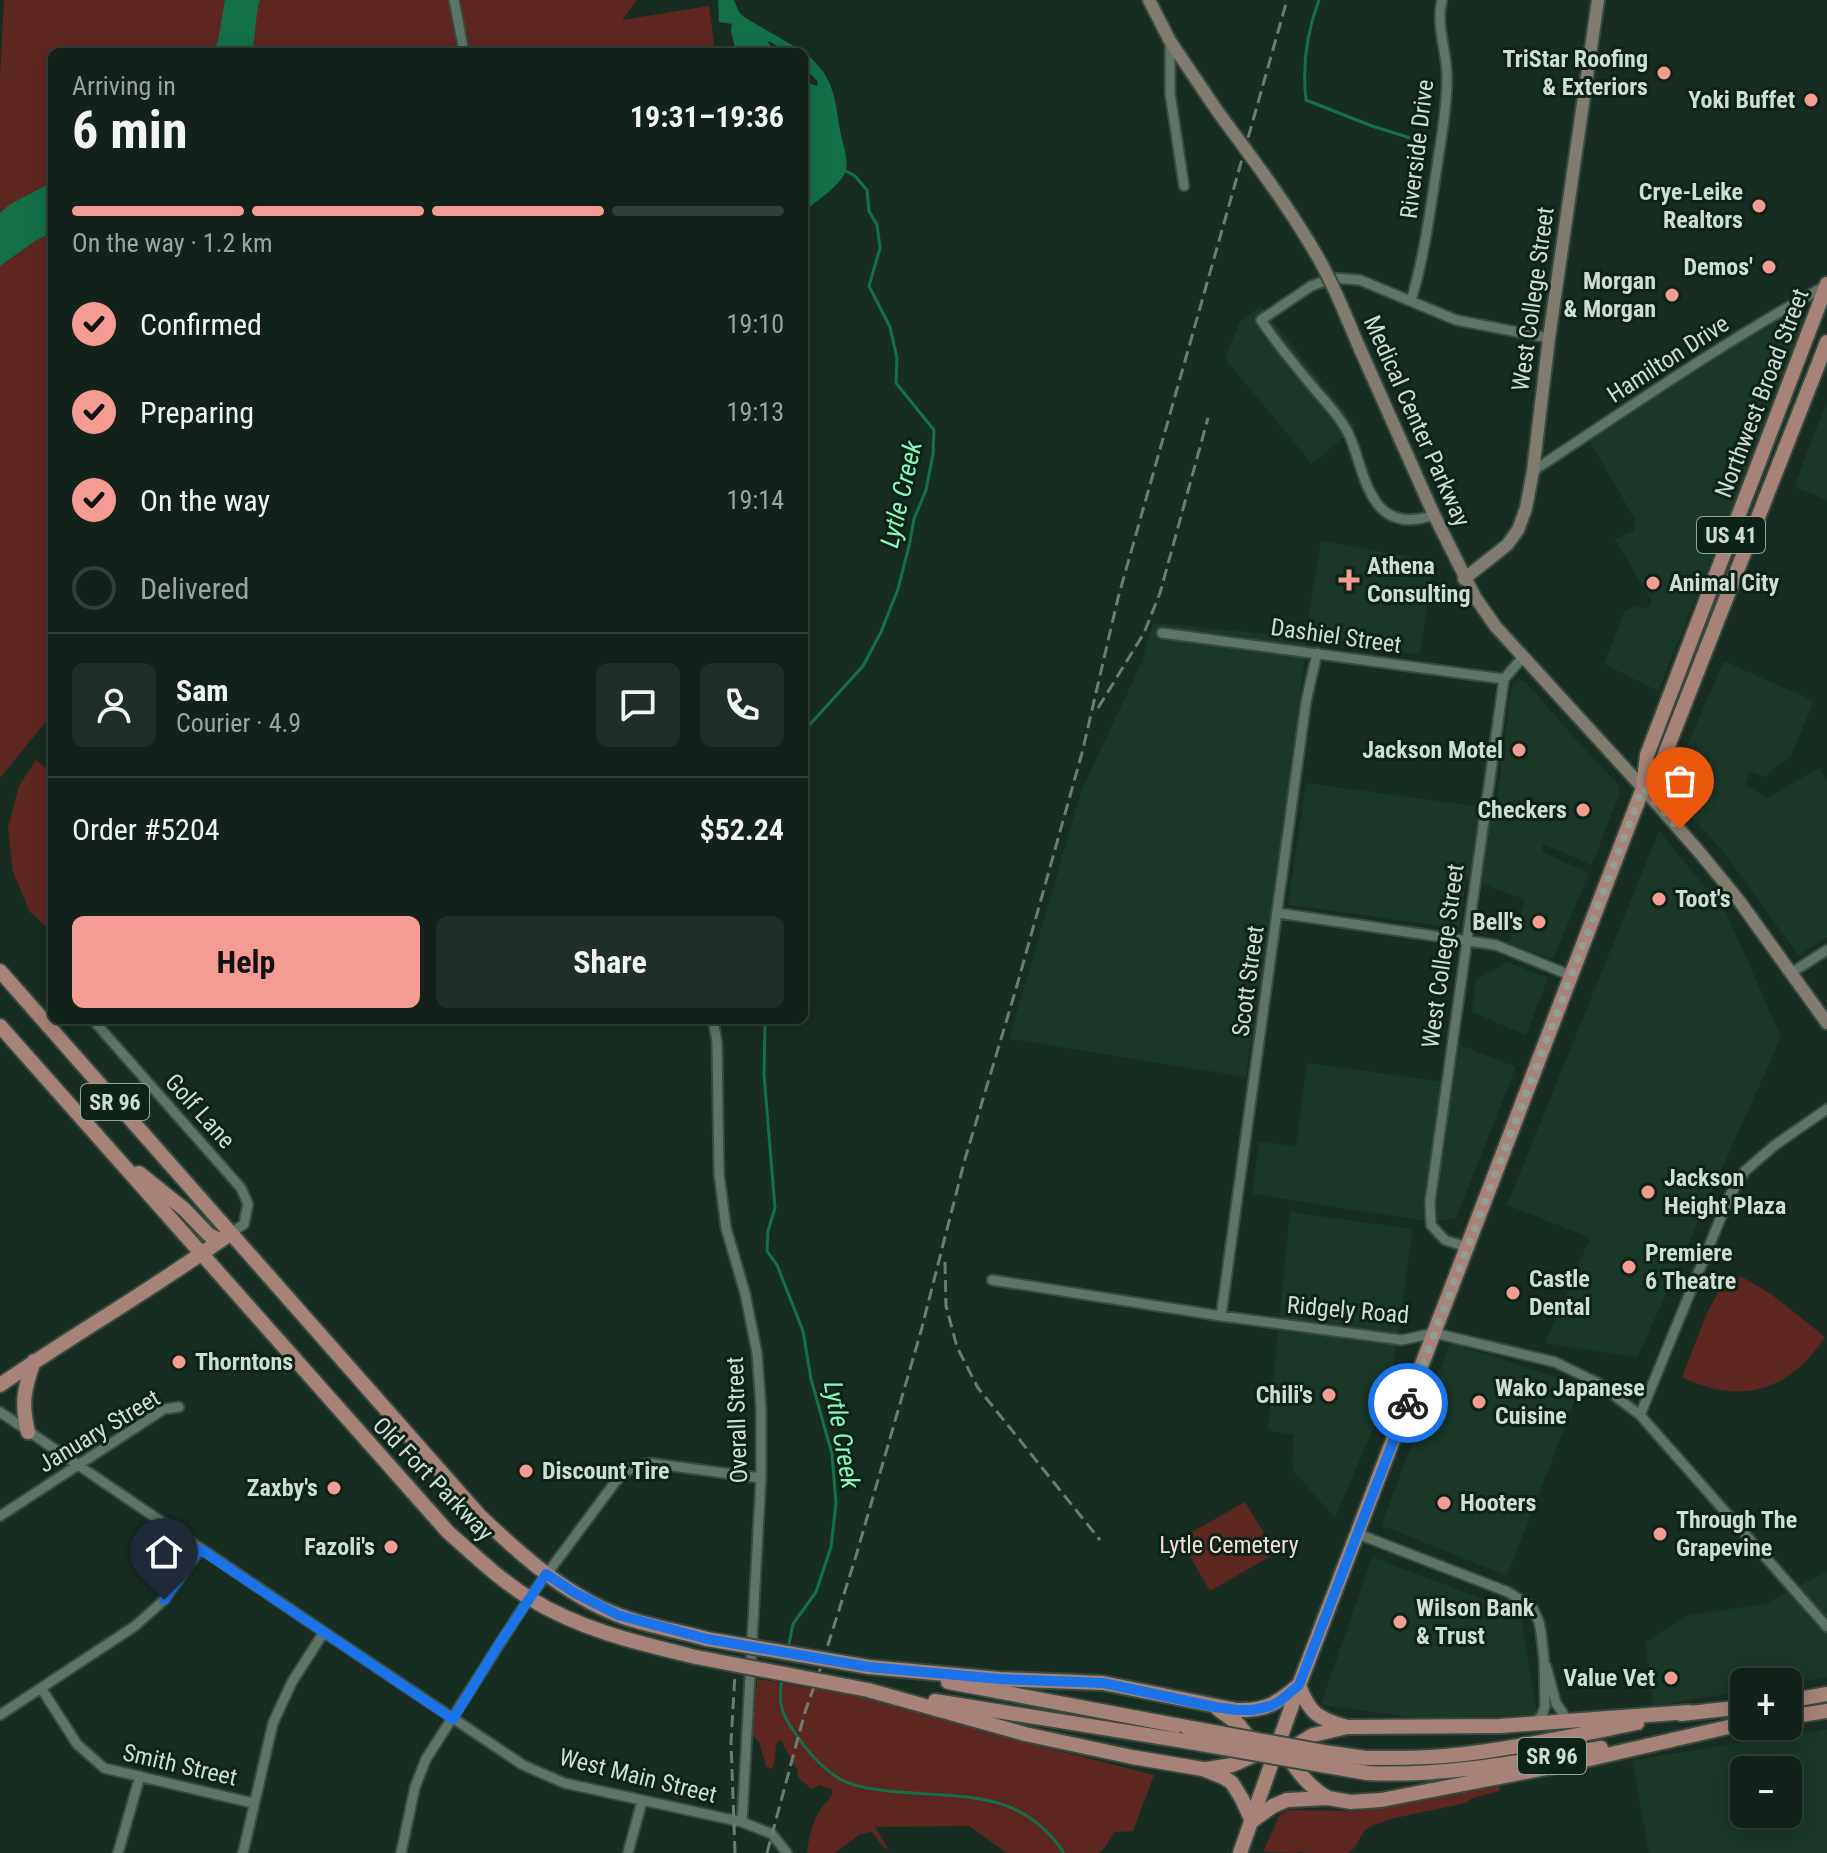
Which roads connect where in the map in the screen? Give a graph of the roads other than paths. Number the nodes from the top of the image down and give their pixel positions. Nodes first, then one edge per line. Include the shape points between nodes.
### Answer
1 (454, 0) edge
2 (1149, 0) edge
3 (1442, 0) edge
4 (1598, 0) edge
5 (1170, 41) junction
6 (463, 48) edge
7 (1184, 186) dead end
8 (1827, 285) edge
9 (1411, 301) junction
10 (1549, 338) junction
11 (1827, 342) edge
12 (1771, 429) junction
13 (1790, 437) junction
14 (1533, 471) junction
15 (1742, 506) junction
16 (1760, 513) junction
17 (1434, 515) junction
18 (1464, 579) junction
19 (1162, 633) dead end
20 (1317, 653) junction
21 (1523, 657) junction
22 (1504, 679) junction
23 (1643, 788) junction
24 (1278, 913) junction
25 (1467, 940) junction
26 (1827, 950) edge
27 (0, 971) edge
28 (1791, 973) junction
29 (1572, 976) junction
30 (1827, 1023) edge
31 (97, 1024) edge
32 (714, 1024) edge
33 (0, 1026) edge
34 (1827, 1109) edge
35 (110, 1150) junction
36 (226, 1236) junction
37 (1467, 1247) junction
38 (201, 1254) junction
39 (992, 1280) dead end
40 (1221, 1316) junction
41 (1434, 1333) junction
42 (34, 1361) junction
43 (0, 1385) edge
44 (179, 1407) dead end
45 (0, 1412) edge
46 (1640, 1415) junction
47 (28, 1432) junction
48 (77, 1465) junction
49 (761, 1478) junction
50 (0, 1516) edge
51 (1358, 1534) junction
52 (200, 1549) junction
53 (546, 1574) junction
54 (529, 1598) junction
55 (1827, 1627) edge
56 (324, 1632) junction
57 (1544, 1659) junction
58 (869, 1667) junction
59 (1299, 1685) junction
60 (41, 1688) junction
61 (868, 1690) junction
62 (1827, 1694) edge
63 (1802, 1698) edge
64 (1215, 1707) junction
65 (1730, 1708) edge
66 (1827, 1711) edge
67 (1689, 1712) junction
68 (0, 1715) edge
69 (1802, 1715) edge
70 (453, 1719) junction
71 (1568, 1721) junction
72 (1534, 1724) junction
73 (1347, 1727) junction
74 (1730, 1727) edge
75 (1730, 1727) edge
76 (1182, 1733) junction
77 (1283, 1734) junction
78 (1286, 1752) junction
79 (1260, 1753) junction
80 (1367, 1765) junction
81 (1203, 1769) junction
82 (140, 1776) junction
83 (1267, 1778) junction
84 (1328, 1798) junction
85 (642, 1801) junction
86 (253, 1803) junction
87 (1252, 1821) junction
88 (742, 1822) junction
89 (118, 1853) edge
90 (243, 1853) edge
91 (401, 1853) edge
92 (628, 1853) edge
93 (787, 1853) edge
94 (1240, 1853) edge

1 - 6 street
2 - 5 main road, Medical Center Parkway
3 - 9 street, Riverside Drive via 1440,33 1447,78 1441,137
4 - 10 main road, West College Street
5 - 7 street via 1170,93
5 - 17 main road, Medical Center Parkway, bridge via 1317,255
8 - 12 main road, Northwest Broad Street / US 41
8 - 14 street, Hamilton Drive via 1683,371
9 - 10 street via 1456,320
9 - 17 street via 1360,280 1334,278 1311,286 1261,320 1350,435 1372,496 1383,510 1399,520
10 - 14 main road, West College Street
11 - 13 main road, Northwest Broad Street / US 41
12 - 13 main road
12 - 15 main road, Northwest Broad Street / US 41
13 - 16 main road, Northwest Broad Street / US 41
14 - 18 main road, West College Street via 1518,530
15 - 16 main road
15 - 23 main road, Northwest Broad Street / US 41 via 1647,755
16 - 23 main road, Northwest Broad Street / US 41 via 1661,764
17 - 18 main road, Medical Center Parkway
18 - 21 main road, Medical Center Parkway
19 - 20 street, Dashiel Street
20 - 22 street, Dashiel Street
20 - 24 street, Scott Street
21 - 22 street
21 - 23 main road, Medical Center Parkway
22 - 25 street, West College Street
23 - 28 main road, Medical Center Parkway via 1734,894
23 - 29 main road, Northwest Broad Street / US 41
24 - 25 street
24 - 40 street, Scott Street
25 - 29 street via 1496,945
25 - 37 street, West College Street via 1430,1202 1431,1225 1445,1240
26 - 28 street
27 - 36 main road, Old Fort Parkway / SR 96
28 - 30 main road, Medical Center Parkway
29 - 37 main road, Northwest Broad Street / US 41
31 - 36 street, Golf Lane via 241,1188 248,1204 244,1224
32 - 49 street, Overall Street via 719,1174 726,1228 757,1353
33 - 35 main road, Old Fort Parkway / SR 96
34 - 46 street via 1745,1171 1730,1195
35 - 36 main road via 209,1235
35 - 38 main road, Old Fort Parkway / SR 96
36 - 38 main road
36 - 53 main road, Old Fort Parkway / SR 96 via 479,1515
37 - 41 main road, Northwest Broad Street / US 41
38 - 42 main road
38 - 54 main road, Old Fort Parkway / SR 96 via 448,1532
39 - 40 street, Ridgely Road
40 - 41 street, Ridgely Road via 1402,1340
41 - 46 street, Ridgely Road via 1555,1362 1598,1383
41 - 51 main road, Northwest Broad Street / US 41
42 - 43 main road
42 - 47 main road via 22,1402
44 - 48 street, January Street via 164,1409
45 - 47 street, West Main Street
46 - 55 street, Ridgely Road
47 - 48 street, West Main Street
48 - 50 street, January Street
48 - 52 street, West Main Street
49 - 53 street via 650,1463 631,1468
49 - 88 street, Overall Street
51 - 57 street via 1523,1600 1539,1622
51 - 59 main road, Northwest Broad Street / US 41
52 - 56 street, West Main Street
52 - 60 street via 164,1600 135,1626
53 - 54 street
53 - 58 main road, Old Fort Parkway / SR 96, bridge via 618,1615 707,1639
54 - 61 main road, Old Fort Parkway / SR 96, bridge via 616,1637
54 - 70 street
56 - 70 street, West Main Street
56 - 86 street via 273,1723
57 - 71 street via 1556,1703
57 - 72 street via 1545,1706
58 - 64 main road via 1103,1683
58 - 76 main road, Old Fort Parkway / SR 96
59 - 64 main road via 1261,1709
59 - 73 main road via 1316,1715
59 - 77 main road, Northwest Broad Street / US 41
60 - 68 street
60 - 82 street, Smith Street via 77,1744 104,1768
61 - 76 main road, Old Fort Parkway / SR 96
61 - 81 main road via 1025,1734
62 - 63 main road
64 - 79 main road via 1237,1723
65 - 67 main road, SR 96
66 - 69 main road
67 - 71 main road
67 - 80 main road, SR 96 via 1517,1747
70 - 85 street, West Main Street via 523,1765 564,1783
70 - 91 street via 426,1759 415,1787
71 - 72 main road
72 - 73 main road
73 - 78 main road via 1313,1735
74 - 80 main road, SR 96 via 1481,1768 1405,1774
75 - 84 main road via 1381,1800
76 - 80 main road, Old Fort Parkway / SR 96, bridge
77 - 78 main road
77 - 79 main road
77 - 83 main road, Northwest Broad Street / US 41
78 - 83 main road
78 - 84 main road via 1296,1770
79 - 81 main road
79 - 83 main road
81 - 87 main road via 1232,1783
82 - 86 street, Smith Street
82 - 89 street
83 - 87 main road, Northwest Broad Street / US 41
84 - 87 main road via 1281,1802
85 - 88 street, West Main Street
85 - 92 street
86 - 90 street
87 - 94 main road, Northwest Broad Street / US 41
88 - 93 street, West Main Street via 772,1834

